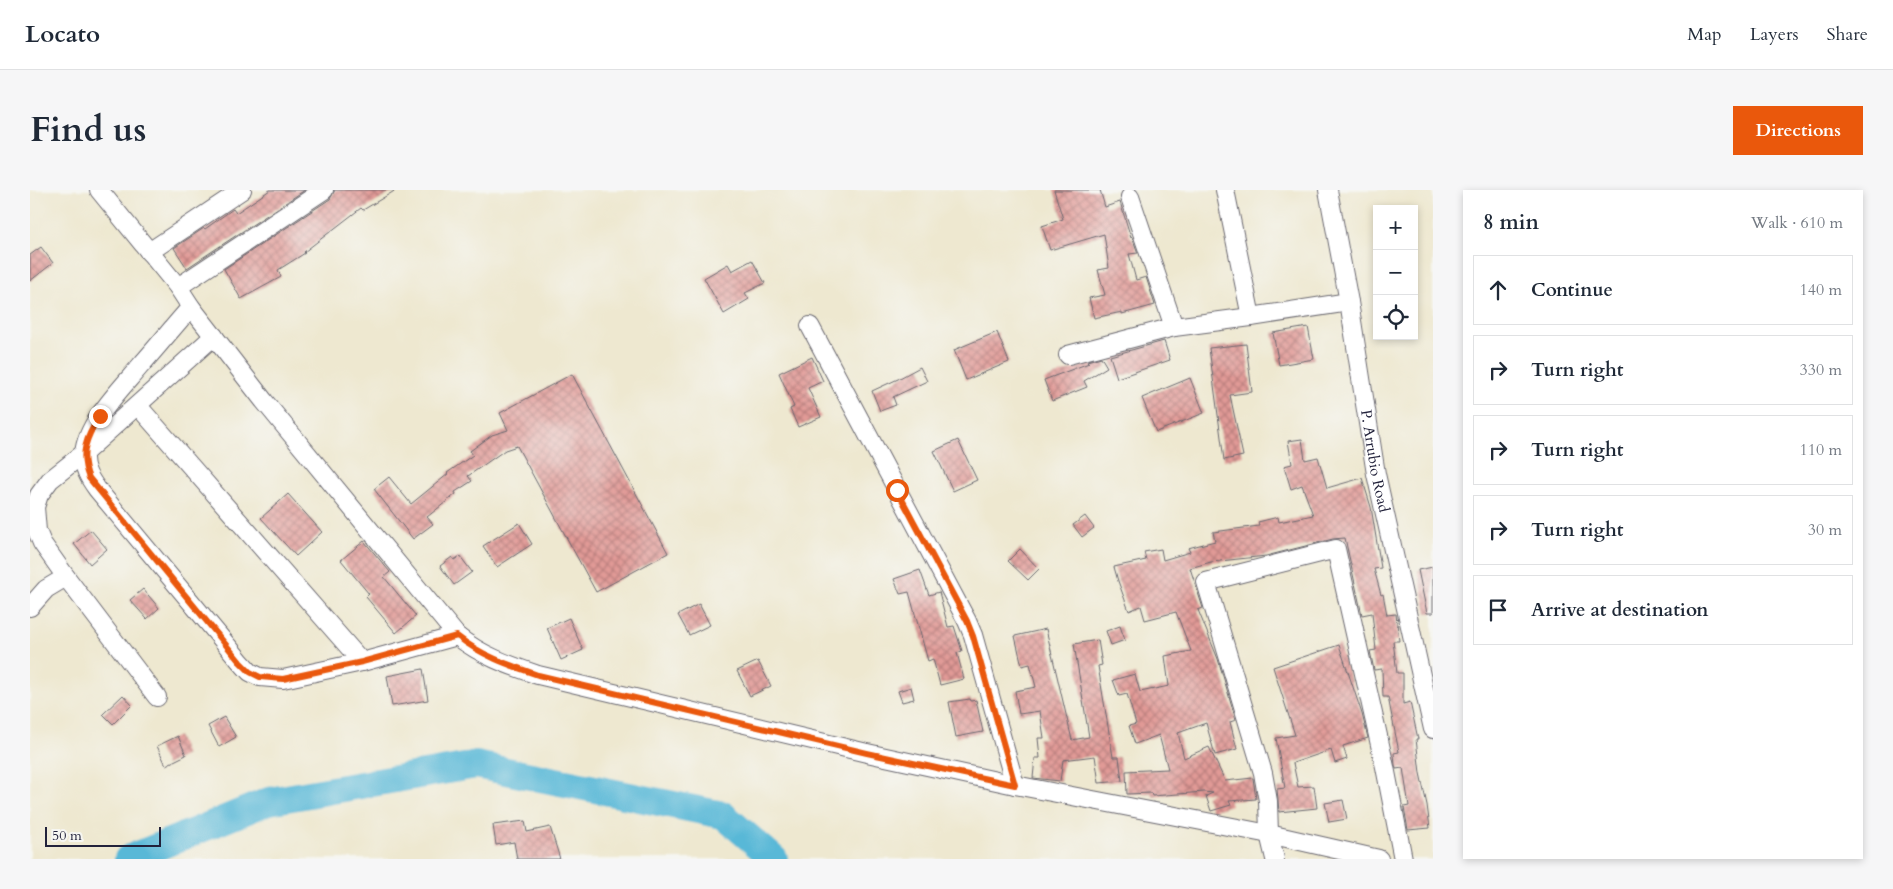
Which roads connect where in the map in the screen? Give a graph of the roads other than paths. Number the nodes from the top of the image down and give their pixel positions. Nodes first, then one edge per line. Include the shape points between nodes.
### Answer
1 (99, 190) edge
2 (242, 190) edge
3 (324, 190) edge
4 (1225, 190) edge
5 (1328, 190) edge
6 (1130, 197) dead end
7 (149, 252) junction
8 (178, 287) junction
9 (1349, 302) junction
10 (190, 307) junction
11 (1251, 317) junction
12 (810, 326) dead end
13 (1174, 327) junction
14 (214, 336) junction
15 (1068, 355) dead end
16 (138, 406) junction
17 (84, 454) junction
18 (66, 577) junction
19 (30, 607) edge
20 (457, 636) junction
21 (362, 662) junction
22 (157, 697) dead end
23 (1433, 729) edge
24 (1015, 785) junction
25 (1269, 834) junction
26 (1348, 855) edge
27 (1275, 859) edge
28 (1379, 859) edge
29 (1403, 859) edge

1 - 7 street
2 - 7 street
3 - 8 street
4 - 11 street
5 - 9 street, P. Arrubio Road
6 - 13 street
7 - 8 street
8 - 10 street
9 - 11 street
9 - 23 street, P. Arrubio Road via 1376,474
10 - 14 street
10 - 17 street via 108,405 93,427
11 - 13 street
12 - 24 street via 967,621
13 - 15 street
14 - 16 street
14 - 20 street
16 - 17 street
16 - 21 street
17 - 18 street via 50,480 39,495 35,508 40,537
17 - 21 street via 85,467 97,489 250,672 260,677 283,679
18 - 19 street via 46,589
18 - 22 street
20 - 21 street
20 - 24 street via 490,658 538,675
24 - 25 street
25 - 26 street
25 - 27 street
25 - 29 street via 1267,790 1206,582 1336,548
26 - 28 street

